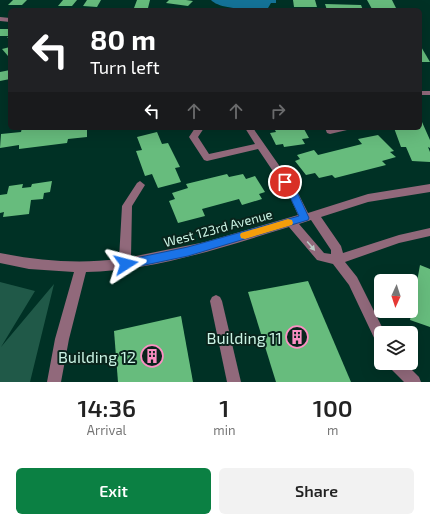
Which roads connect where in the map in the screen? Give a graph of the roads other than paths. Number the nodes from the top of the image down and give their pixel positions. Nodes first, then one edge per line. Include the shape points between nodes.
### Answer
1 (198, 130) edge
2 (250, 130) edge
3 (261, 145) junction
4 (140, 186) dead end
5 (430, 188) edge
6 (310, 216) junction
7 (291, 222) junction
8 (430, 232) edge
9 (0, 258) edge
10 (337, 260) junction
11 (126, 264) junction
12 (80, 267) junction
13 (216, 301) dead end
14 (375, 326) edge
15 (402, 370) edge
16 (54, 382) edge
17 (234, 382) edge
18 (414, 382) edge

1 - 3 street via 193,137 207,158
2 - 3 street
3 - 6 street
4 - 11 street via 127,206
5 - 6 street, West 123rd Avenue via 368,198
6 - 7 street, West 123rd Avenue
6 - 10 street via 336,249
7 -> 10 street via 321,257
7 - 11 street, West 123rd Avenue via 188,252
8 - 10 street via 399,239
9 - 12 street, West 123rd Avenue via 43,266
10 - 14 street via 353,281
11 - 12 street, West 123rd Avenue
12 - 16 street
13 - 17 street
15 - 18 street

